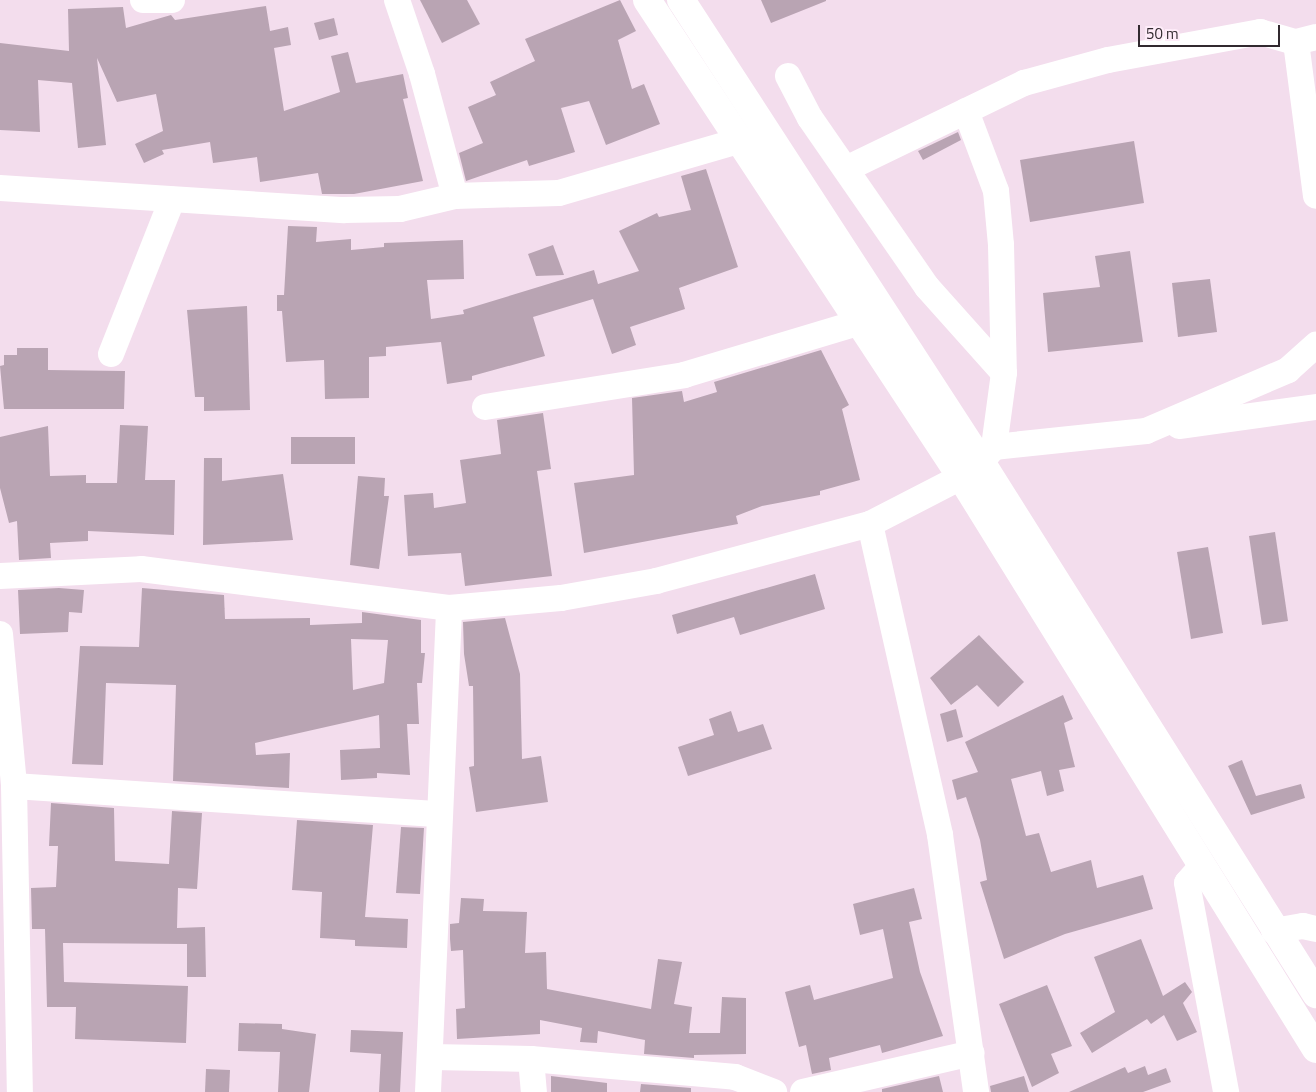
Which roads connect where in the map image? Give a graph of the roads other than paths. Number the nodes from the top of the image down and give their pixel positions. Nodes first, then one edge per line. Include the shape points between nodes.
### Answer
1 (143, 0) edge
2 (172, 0) edge
3 (396, 0) edge
4 (647, 0) edge
5 (681, 0) edge
6 (1306, 40) edge
7 (788, 76) dead end
8 (966, 112) junction
9 (741, 140) junction
10 (846, 169) junction
11 (0, 188) edge
12 (455, 196) junction
13 (1316, 196) edge
14 (172, 200) junction
15 (857, 323) junction
16 (1316, 345) edge
17 (111, 354) dead end
18 (1004, 373) junction
19 (485, 406) dead end
20 (1316, 407) edge
21 (1146, 430) junction
22 (979, 462) junction
23 (870, 524) junction
24 (0, 576) edge
25 (449, 608) junction
26 (0, 634) edge
27 (14, 786) junction
28 (439, 814) junction
29 (1201, 867) junction
30 (1316, 929) edge
31 (1274, 931) junction
32 (1316, 994) edge
33 (1316, 1049) edge
34 (972, 1053) junction
35 (431, 1057) junction
36 (531, 1060) junction
37 (20, 1092) edge
38 (428, 1092) edge
39 (534, 1092) edge
40 (774, 1092) edge
41 (803, 1092) edge
42 (976, 1092) edge
43 (1226, 1092) edge

1 - 2 street
3 - 12 street via 422,74
4 - 9 main road
5 - 22 main road
6 - 8 street via 1260,32 1108,60 1024,83
6 - 13 street
7 - 10 street via 810,118
8 - 10 street
8 - 18 street via 996,191
9 - 12 street via 559,192
9 - 15 main road
10 - 18 street via 927,287
11 - 14 street
12 - 14 street via 400,209 344,210
14 - 17 street
15 - 19 street via 684,375
15 - 22 main road
16 - 21 street via 1288,370
18 - 22 street
20 - 21 street
21 - 22 street
22 - 23 street
22 - 29 main road
22 - 31 main road
23 - 25 street via 656,582 561,598
23 - 34 street via 940,835
24 - 25 street via 141,569
25 - 28 street
26 - 27 street
27 - 28 street
27 - 37 street
28 - 35 street
29 - 33 main road
29 - 43 street via 1187,883
30 - 31 street via 1303,926
31 - 32 main road
34 - 41 street
34 - 42 street
35 - 36 street
35 - 38 street
36 - 39 street
36 - 40 street via 735,1077

